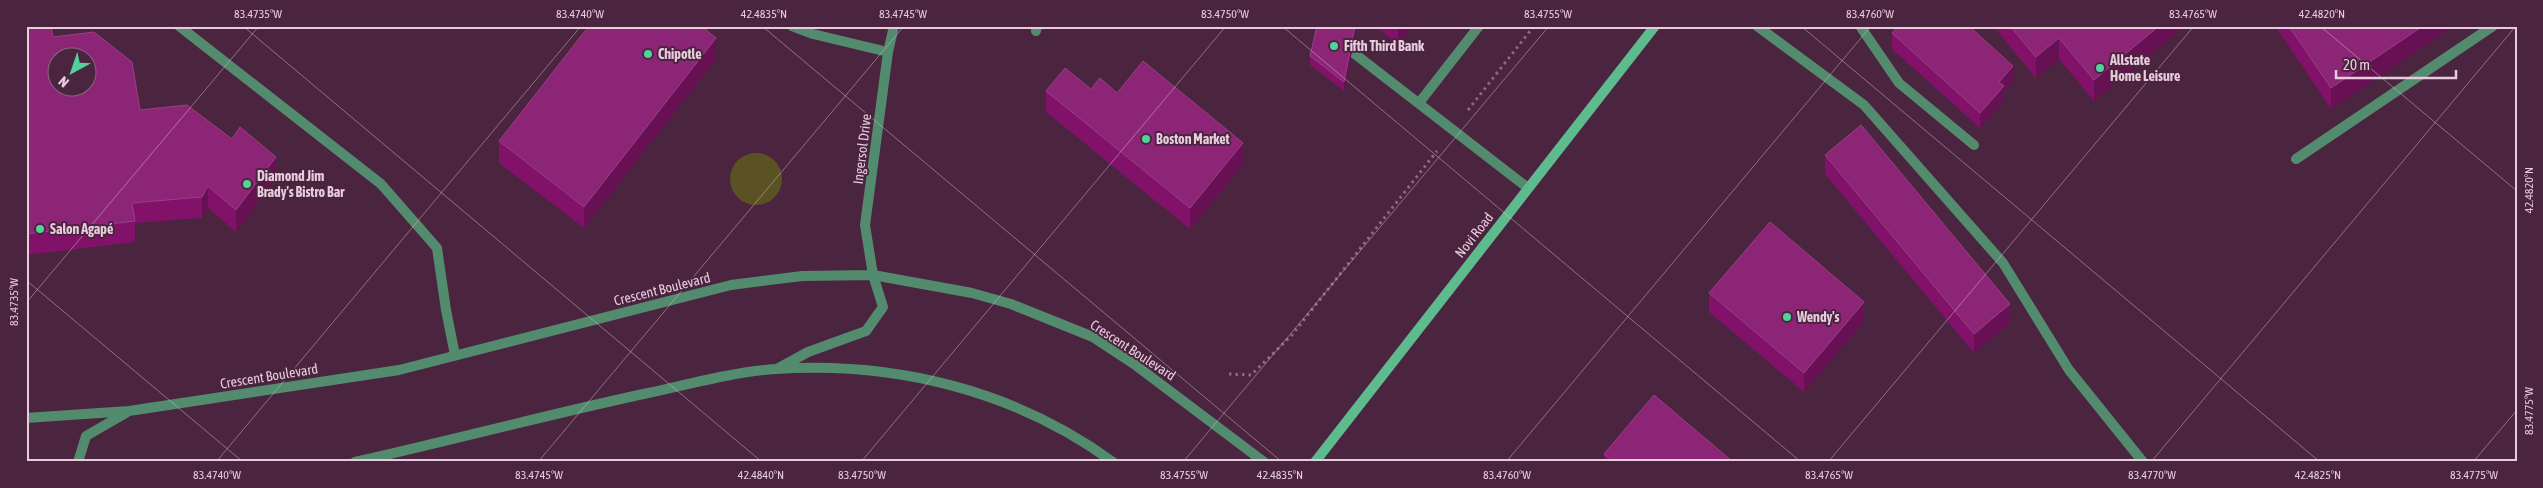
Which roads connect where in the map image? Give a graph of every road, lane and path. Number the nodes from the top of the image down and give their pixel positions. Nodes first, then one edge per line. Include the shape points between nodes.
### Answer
1 (179, 26) edge
2 (792, 26) edge
3 (894, 26) edge
4 (1480, 26) edge
5 (1534, 26) edge
6 (1655, 26) edge
7 (1757, 26) edge
8 (1860, 26) edge
9 (2493, 26) edge
10 (1335, 38) edge
11 (888, 52) junction
12 (1419, 103) junction
13 (1453, 129) junction
14 (1974, 145) dead end
15 (2296, 159) dead end
16 (1528, 188) junction
17 (873, 275) junction
18 (455, 354) junction
19 (776, 369) junction
20 (1229, 374) dead end
21 (129, 411) junction
22 (26, 418) edge
23 (78, 462) edge
24 (355, 462) edge
25 (1113, 462) edge
26 (1264, 462) edge
27 (1314, 462) edge
28 (2143, 462) edge

1 - 18 street via 381,184 437,248
2 - 11 street
3 - 11 street, Ingersol Drive
4 - 12 street
5 - 13 path
6 - 16 main road, Novi Road
7 - 28 street via 1864,105 2003,263 2069,370
8 - 14 street via 1898,83
9 - 15 street
10 - 12 street
11 - 17 street, Ingersol Drive via 865,226
12 - 13 street
13 - 16 street
13 - 20 path via 1292,335 1251,375
16 - 27 main road, Novi Road
17 - 18 street, Crescent Boulevard via 802,276 731,286
17 - 19 street, Ingersol Drive via 883,307 866,332 808,352
17 - 26 street, Crescent Boulevard via 972,293 1011,304 1093,337
18 - 21 street, Crescent Boulevard via 399,370
19 - 24 street via 580,407
19 - 25 street via 892,373 975,392 1027,411 1074,435
21 - 22 street, Crescent Boulevard
21 - 23 street via 86,436

